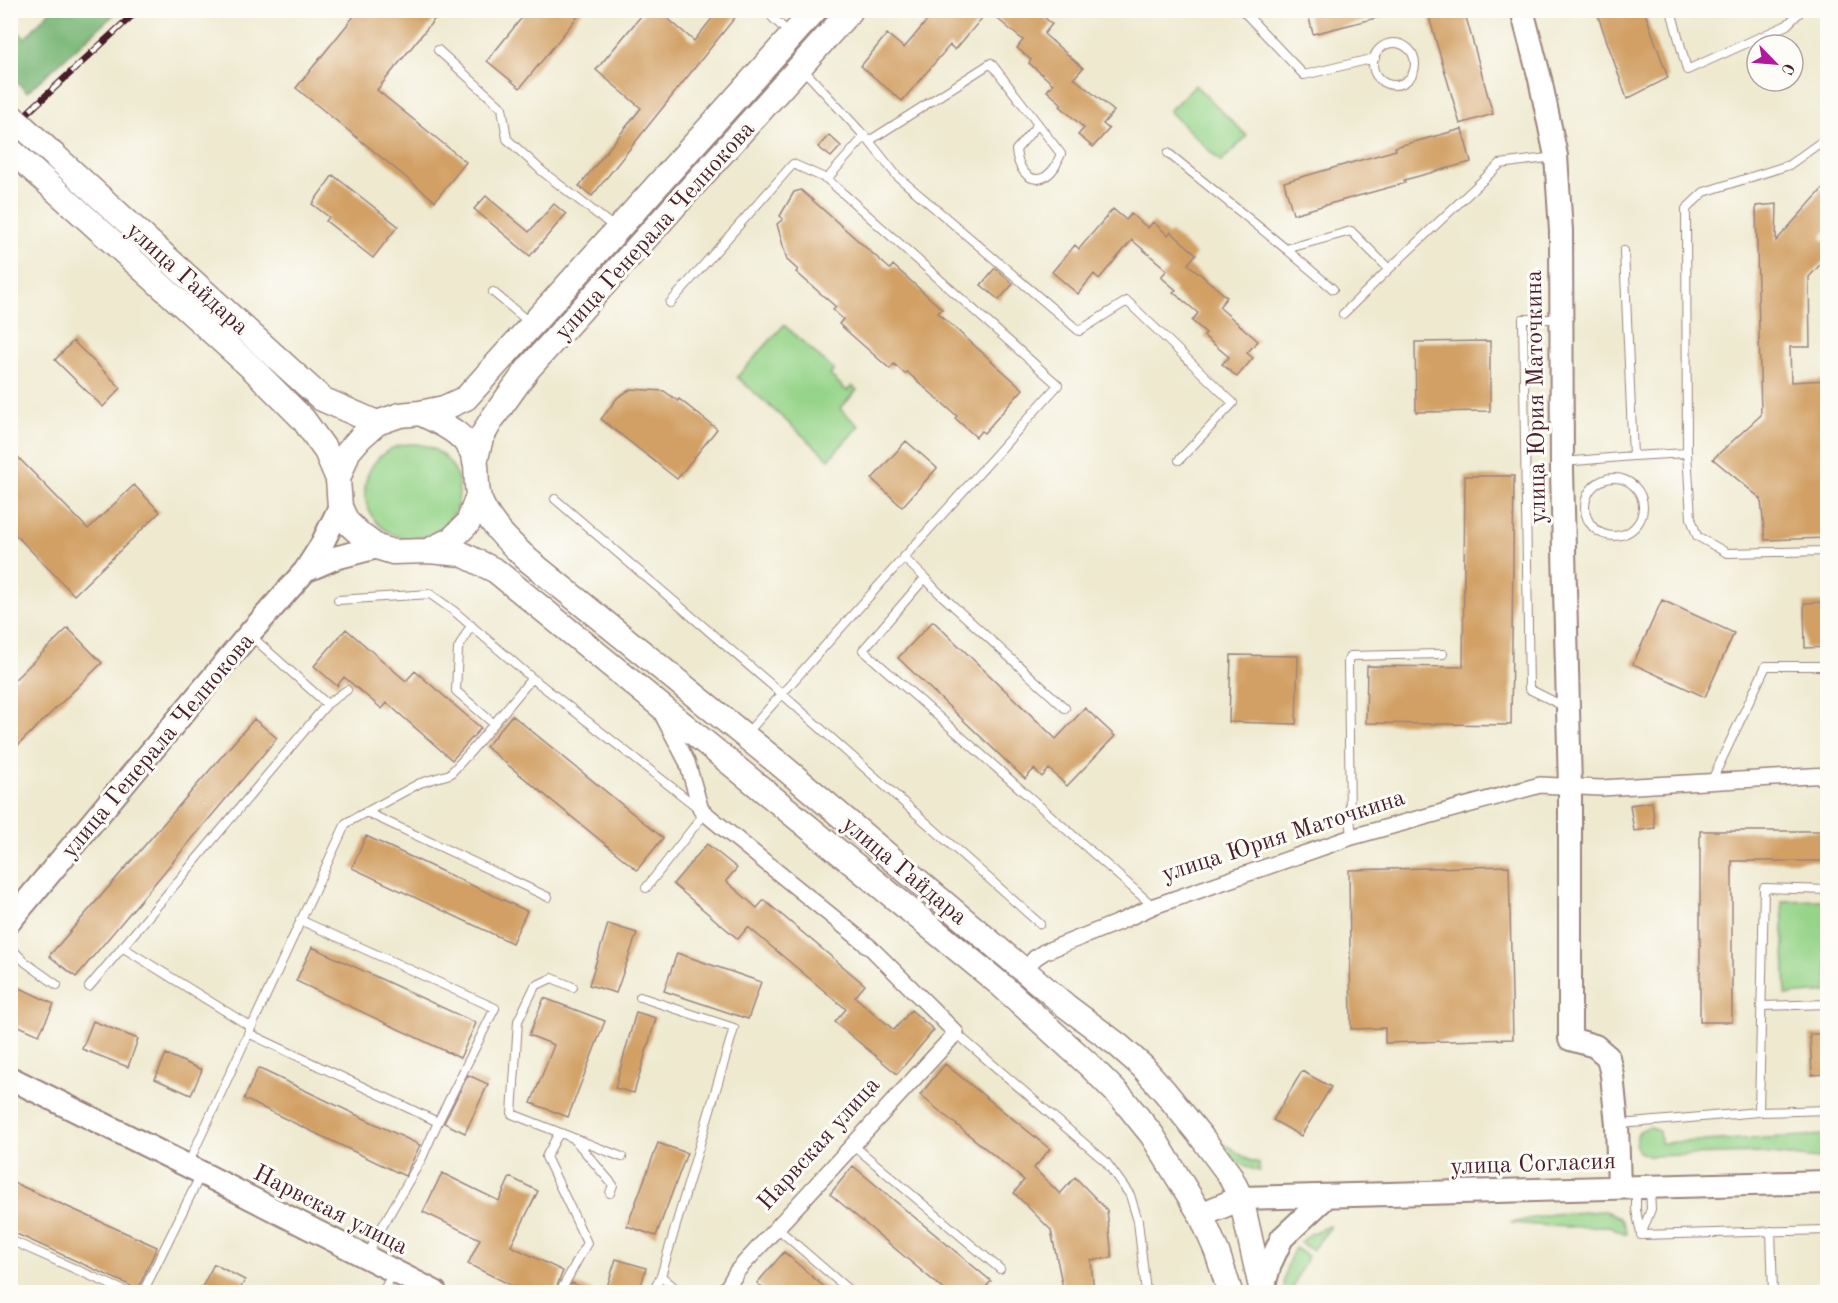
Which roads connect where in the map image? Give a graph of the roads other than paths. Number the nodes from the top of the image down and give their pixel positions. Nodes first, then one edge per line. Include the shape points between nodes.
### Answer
1 (767, 10) edge
2 (815, 10) edge
3 (851, 10) edge
4 (1242, 10) edge
5 (1522, 10) edge
6 (1671, 10) edge
7 (1802, 10) edge
8 (792, 36) junction
9 (438, 50) dead end
10 (1375, 58) junction
11 (801, 67) junction
12 (10, 115) edge
13 (1038, 124) junction
14 (1827, 136) edge
15 (867, 138) junction
16 (10, 148) edge
17 (1168, 153) dead end
18 (1556, 156) junction
19 (827, 178) junction
20 (617, 230) junction
21 (1286, 249) junction
22 (1624, 251) dead end
23 (1389, 269) junction
24 (1333, 289) dead end
25 (493, 292) dead end
26 (670, 303) dead end
27 (1343, 314) dead end
28 (1562, 319) junction
29 (531, 324) junction
30 (420, 413) junction
31 (377, 423) junction
32 (1687, 453) junction
33 (1633, 456) junction
34 (1179, 460) dead end
35 (475, 462) junction
36 (1562, 462) junction
37 (338, 478) junction
38 (478, 496) junction
39 (555, 499) dead end
40 (340, 507) junction
41 (1575, 514) junction
42 (377, 547) junction
43 (429, 551) junction
44 (1827, 551) edge
45 (903, 557) junction
46 (305, 571) junction
47 (925, 578) junction
48 (338, 600) dead end
49 (471, 625) junction
50 (249, 634) junction
51 (1443, 654) dead end
52 (1827, 666) edge
53 (532, 678) junction
54 (347, 690) dead end
55 (782, 694) junction
56 (655, 700) junction
57 (327, 704) junction
58 (1065, 708) dead end
59 (1568, 708) junction
60 (494, 724) junction
61 (744, 736) junction
62 (1827, 775) edge
63 (1711, 782) junction
64 (1570, 788) junction
65 (366, 812) junction
66 (702, 812) junction
67 (1352, 837) junction
68 (646, 888) dead end
69 (1827, 890) edge
70 (548, 897) dead end
71 (1154, 906) junction
72 (300, 920) junction
73 (10, 921) edge
74 (1040, 924) dead end
75 (10, 947) edge
76 (122, 947) junction
77 (1025, 970) junction
78 (57, 985) dead end
79 (89, 987) dead end
80 (573, 987) dead end
81 (640, 997) dead end
82 (1827, 1004) edge
83 (1761, 1006) junction
84 (250, 1030) junction
85 (956, 1033) junction
86 (10, 1078) edge
87 (1827, 1110) edge
88 (1759, 1112) junction
89 (438, 1122) junction
90 (1617, 1125) junction
91 (559, 1133) junction
92 (573, 1138) junction
93 (853, 1145) junction
94 (622, 1157) dead end
95 (195, 1169) junction
96 (1827, 1182) edge
97 (1635, 1187) junction
98 (610, 1193) dead end
99 (1327, 1196) junction
100 (1241, 1198) junction
101 (1201, 1215) junction
102 (777, 1228) junction
103 (1827, 1230) edge
104 (1771, 1231) junction
105 (1641, 1235) junction
106 (10, 1240) edge
107 (367, 1258) junction
108 (1000, 1269) dead end
109 (394, 1271) junction
110 (661, 1276) junction
111 (127, 1293) edge
112 (143, 1293) edge
113 (383, 1293) edge
114 (435, 1293) edge
115 (560, 1293) edge
116 (653, 1293) edge
117 (680, 1293) edge
118 (725, 1293) edge
119 (851, 1293) edge
120 (1146, 1293) edge
121 (1230, 1293) edge
122 (1262, 1293) edge
123 (1773, 1293) edge

1 - 8 lane
2 - 8 main road, улица Генерала Челнокова
3 - 11 main road, улица Генерала Челнокова
4 - 10 lane via 1304,75
5 - 18 street, улица Юрия Маточкина
6 - 7 lane via 1687,70 1787,24
8 - 20 main road, улица Генерала Челнокова
9 - 20 lane via 502,108 507,139
10 - 10 lane via 1387,43 1402,43 1415,55 1415,71 1406,83 1389,85 1379,80 1373,65
11 - 15 lane
11 - 35 main road, улица Генерала Челнокова via 528,369 481,438
12 - 31 main road, улица Гайдара, bridge via 322,399
13 - 13 lane via 1061,154 1054,168 1041,179 1033,179 1023,172 1016,150
13 - 15 lane via 991,63
14 - 32 lane via 1789,165 1704,192 1686,209
15 - 19 lane
15 - 34 lane via 897,176 1079,331 1127,301 1233,403
16 - 37 main road, улица Гайдара via 303,419 326,450
17 - 21 lane
18 - 23 lane via 1500,164
18 - 28 street, улица Юрия Маточкина
19 - 26 lane via 794,164
19 - 45 lane via 1058,385
20 - 29 main road, улица Генерала Челнокова
21 - 23 lane via 1351,231
21 - 24 lane
22 - 33 lane
23 - 27 lane
25 - 29 lane
28 - 36 street, улица Юрия Маточкина
28 - 59 lane via 1523,319 1528,665 1529,689
29 - 30 main road, улица Генерала Челнокова via 466,398
30 - 31 main road, улица Гайдара
30 - 35 main road, улица Гайдара via 447,426 467,443
31 - 37 main road, улица Гайдара via 348,452
32 - 33 lane
32 - 44 lane via 1691,518 1697,536 1727,553
33 - 36 lane
35 - 38 main road, улица Гайдара
36 - 41 street, улица Юрия Маточкина
37 - 40 main road, улица Гайдара
38 - 43 main road, улица Гайдара via 468,523 452,539
38 - 61 main road, улица Гайдара via 503,536 528,560
39 - 55 lane
40 - 42 main road, улица Гайдара via 347,522
40 - 46 street, улица Генерала Челнокова
41 - 41 lane via 1613,536 1638,523 1643,505 1636,488 1610,478 1594,487
41 - 59 street, улица Юрия Маточкина
42 - 43 main road, улица Гайдара via 393,552
42 - 46 street, улица Генерала Челнокова
43 - 56 main road, улица Гайдара via 462,554 496,571
45 - 47 lane
45 - 55 lane
46 - 50 street, улица Генерала Челнокова
47 - 58 lane
47 - 71 lane via 863,651
48 - 49 lane via 430,594
49 - 53 lane
49 - 60 lane via 458,649 456,691
50 - 57 lane
50 - 73 street, улица Генерала Челнокова
51 - 67 lane via 1350,656
52 - 63 lane via 1766,666
53 - 60 lane
53 - 66 lane
54 - 57 lane
55 - 61 lane
55 - 74 lane
56 - 66 street via 683,754
56 - 101 main road, улица Гайдара via 1001,986 1088,1064 1124,1099 1152,1135
57 - 76 lane
59 - 64 street, улица Юрия Маточкина
60 - 65 lane via 450,774 420,783
61 - 77 main road, улица Гайдара
62 - 63 street, улица Юрия Маточкина
63 - 64 street, улица Юрия Маточкина
64 - 67 street, улица Юрия Маточкина via 1540,785
64 - 90 street, улица Юрия Маточкина via 1570,1039 1595,1046 1608,1057
65 - 70 lane
65 - 72 lane via 346,823
66 - 68 lane
66 - 85 street via 871,948
67 - 71 street, улица Юрия Маточкина
69 - 83 lane via 1764,888
71 - 77 street, улица Юрия Маточкина via 1044,951
72 - 84 lane
72 - 89 lane via 495,1008
75 - 78 lane
76 - 79 lane
76 - 84 lane
77 - 100 main road, улица Гайдара via 1143,1067 1203,1139
80 - 91 lane via 552,978 535,986 518,1021 512,1114
81 - 110 lane via 734,1028
82 - 83 lane
83 - 88 lane
84 - 89 lane
84 - 95 lane
85 - 93 street, Нарвская улица
85 - 120 lane via 1106,1162 1130,1195 1138,1221
86 - 95 street, Нарвская улица
87 - 88 lane
88 - 90 lane
89 - 107 lane
90 - 97 street, улица Юрия Маточкина
91 - 92 lane
91 - 115 lane via 546,1158 587,1243
92 - 94 lane
92 - 98 lane via 613,1185
93 - 102 street, Нарвская улица
93 - 108 lane
95 - 107 street, Нарвская улица
95 - 112 lane
96 - 97 street, улица Согласия
97 - 99 street, улица Согласия
97 - 105 lane
97 - 105 lane via 1651,1209
99 - 100 street, улица Согласия
99 - 122 street via 1282,1238
100 - 101 main road
100 - 122 main road, улица Гайдара
101 - 121 main road, улица Гайдара
102 - 118 street, Нарвская улица via 737,1271
102 - 119 lane
103 - 104 lane
104 - 105 lane
104 - 123 lane
106 - 111 lane
107 - 109 street, Нарвская улица
109 - 113 lane
109 - 114 street, Нарвская улица
110 - 116 lane
110 - 117 lane

